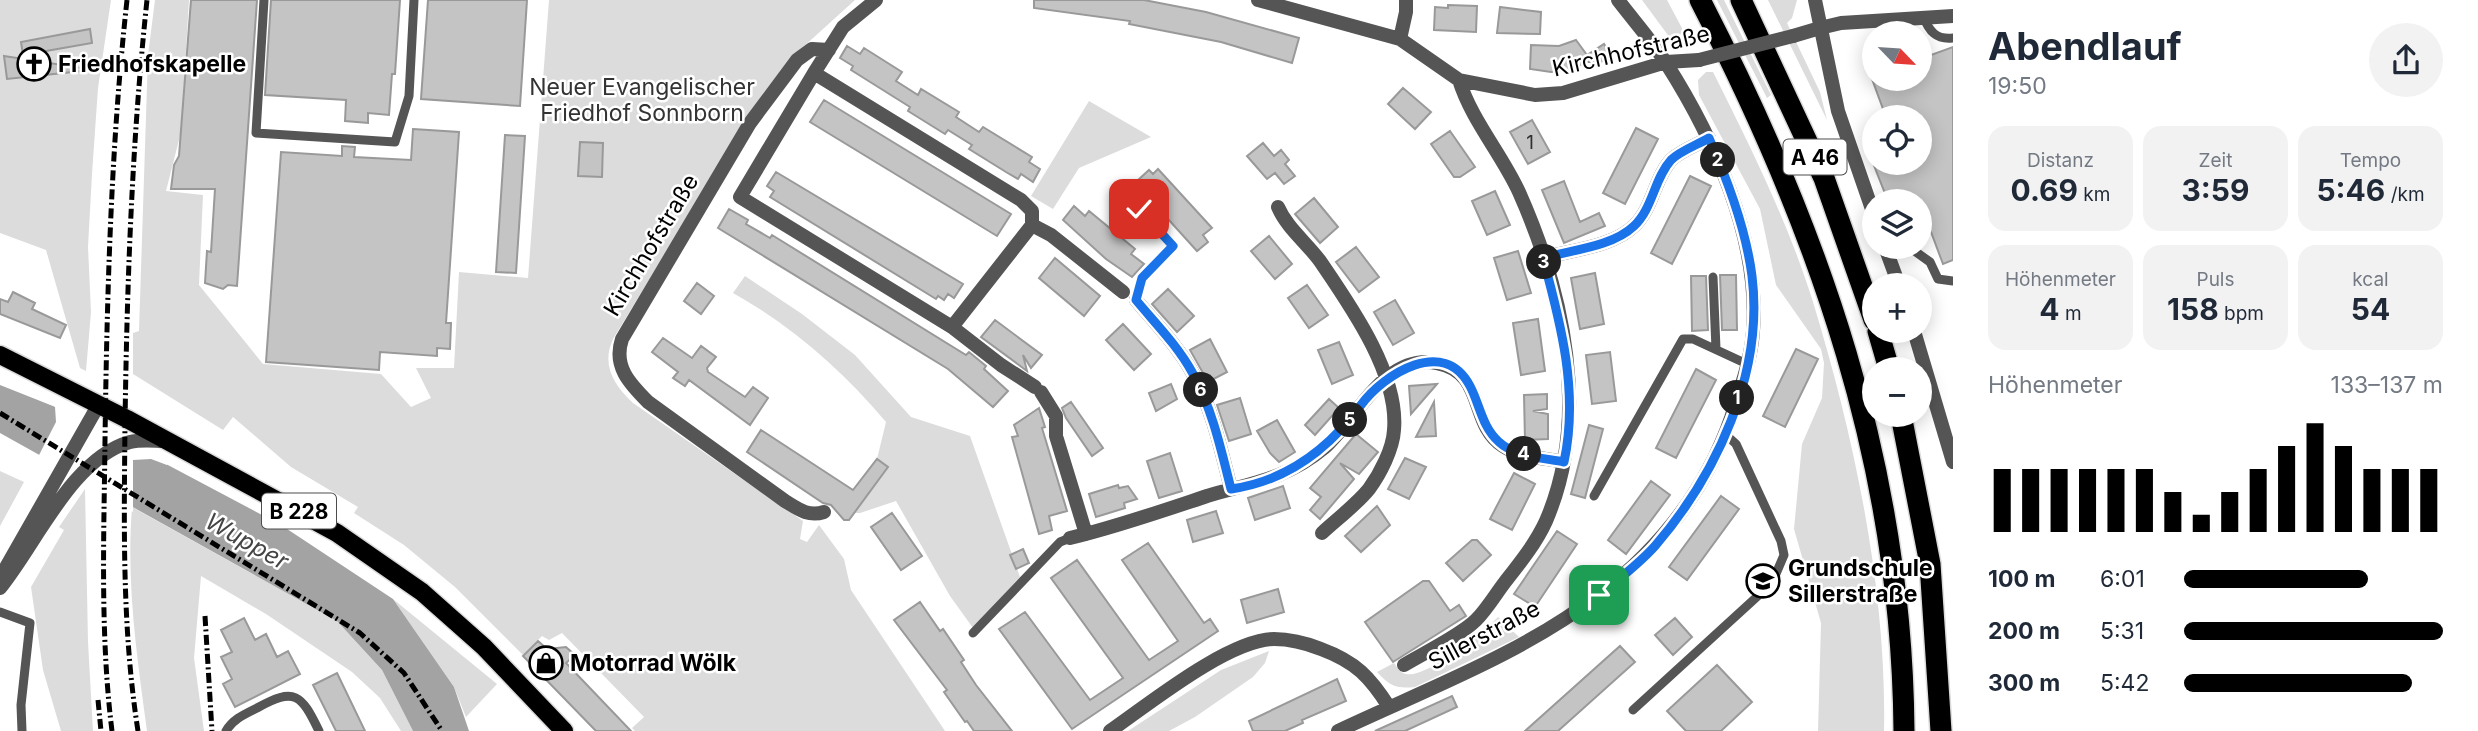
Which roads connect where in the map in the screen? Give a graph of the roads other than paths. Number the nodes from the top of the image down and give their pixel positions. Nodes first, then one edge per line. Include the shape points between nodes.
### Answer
1 (264, 0) edge
2 (414, 0) edge
3 (876, 0) edge
4 (1258, 0) edge
5 (1406, 0) edge
6 (1618, 0) edge
7 (1700, 0) edge
8 (1741, 0) edge
9 (1815, 0) edge
10 (1923, 16) junction
11 (1953, 16) edge
12 (1820, 28) junction
13 (1953, 38) edge
14 (1400, 39) junction
15 (829, 50) junction
16 (1665, 62) junction
17 (814, 73) junction
18 (1459, 80) junction
19 (1709, 138) junction
20 (1865, 189) edge
21 (1278, 206) dead end
22 (1139, 209) dead end
23 (1032, 225) junction
24 (1543, 258) junction
25 (1926, 259) edge
26 (1713, 277) dead end
27 (1953, 281) edge
28 (1862, 286) edge
29 (1122, 292) dead end
30 (1136, 300) joint
31 (952, 327) junction
32 (1918, 343) edge
33 (1716, 349) junction
34 (0, 355) edge
35 (1747, 364) junction
36 (1386, 380) junction
37 (95, 411) junction
38 (1903, 427) edge
39 (1725, 434) junction
40 (169, 441) junction
41 (1564, 462) junction
42 (1953, 462) edge
43 (1231, 489) junction
44 (1594, 496) dead end
45 (824, 512) dead end
46 (1322, 533) dead end
47 (1086, 534) junction
48 (1070, 538) joint
49 (0, 578) edge
50 (0, 588) edge
51 (0, 612) edge
52 (973, 633) dead end
53 (1404, 665) dead end
54 (1389, 707) junction
55 (1633, 710) dead end
56 (22, 731) edge
57 (226, 731) edge
58 (319, 731) edge
59 (564, 731) edge
60 (1110, 731) edge
61 (1338, 731) edge
62 (1904, 731) edge
63 (1941, 731) edge

1 - 2 lane via 256,133 395,142 409,96
3 - 15 street via 843,27
4 - 14 street, Kirchhofstraße
5 - 14 street
6 - 16 street, Sillerstraße
7 - 62 highway, A 46 via 1782,174 1850,362 1881,488 1895,572 1904,660
8 - 28 highway, A 46 via 1824,178
9 - 12 street
10 - 11 street, Kirchhofstraße
10 - 12 street, Kirchhofstraße
10 - 13 lane via 1929,30 1940,38
12 - 16 street, Kirchhofstraße, bridge via 1699,60
12 - 20 street via 1838,111
14 - 18 street, Kirchhofstraße
15 - 17 street
15 - 45 street, Kirchhofstraße via 812,49 797,60 750,123 622,338 618,360 648,402 794,507 814,515
16 - 18 street, Kirchhofstraße via 1535,95
16 - 19 street, Sillerstraße
17 - 23 street via 1021,200 1032,211
17 - 31 street via 740,197
18 - 24 street via 1466,103 1518,190
19 - 24 street via 1673,158 1635,225 1618,237
19 - 35 street, Sillerstraße via 1725,174 1752,277 1753,331
21 - 36 street via 1365,328
22 - 30 lane via 1173,246 1142,278
23 - 29 street
23 - 31 street
24 - 41 street via 1562,327 1568,371 1570,419
25 - 27 lane via 1938,279
26 - 33 lane
30 - 43 street via 1175,346 1204,397
31 - 47 street via 1038,389 1056,416 1056,436
32 - 42 street
33 - 35 lane
33 - 44 lane via 1693,339 1684,339 1677,346
34 - 37 main road, B 228
35 - 39 street, Sillerstraße
36 - 41 street via 1417,363 1448,365 1470,384 1489,433 1502,445
36 - 43 street via 1373,388 1330,441 1303,464 1279,477
36 - 46 street via 1394,415 1389,451 1369,489
37 - 40 main road, B 228
37 - 49 street
38 - 63 highway via 1930,564
39 - 54 street, Sillerstraße via 1681,514 1653,548 1599,595 1468,673
39 - 55 lane via 1736,444 1781,541 1783,555 1772,583
40 - 50 street via 132,441 109,450 81,474
40 - 59 main road, B 228 via 300,511 422,592 484,647
41 - 53 street via 1540,531 1475,621
43 - 47 street
47 - 48 street
48 - 52 lane via 1060,542
51 - 56 lane via 30,623
54 - 60 street via 1370,678 1336,655 1304,642 1273,639 1247,645 1209,664
54 - 61 street, Sillerstraße
57 - 58 lane via 239,717 289,694 301,701

